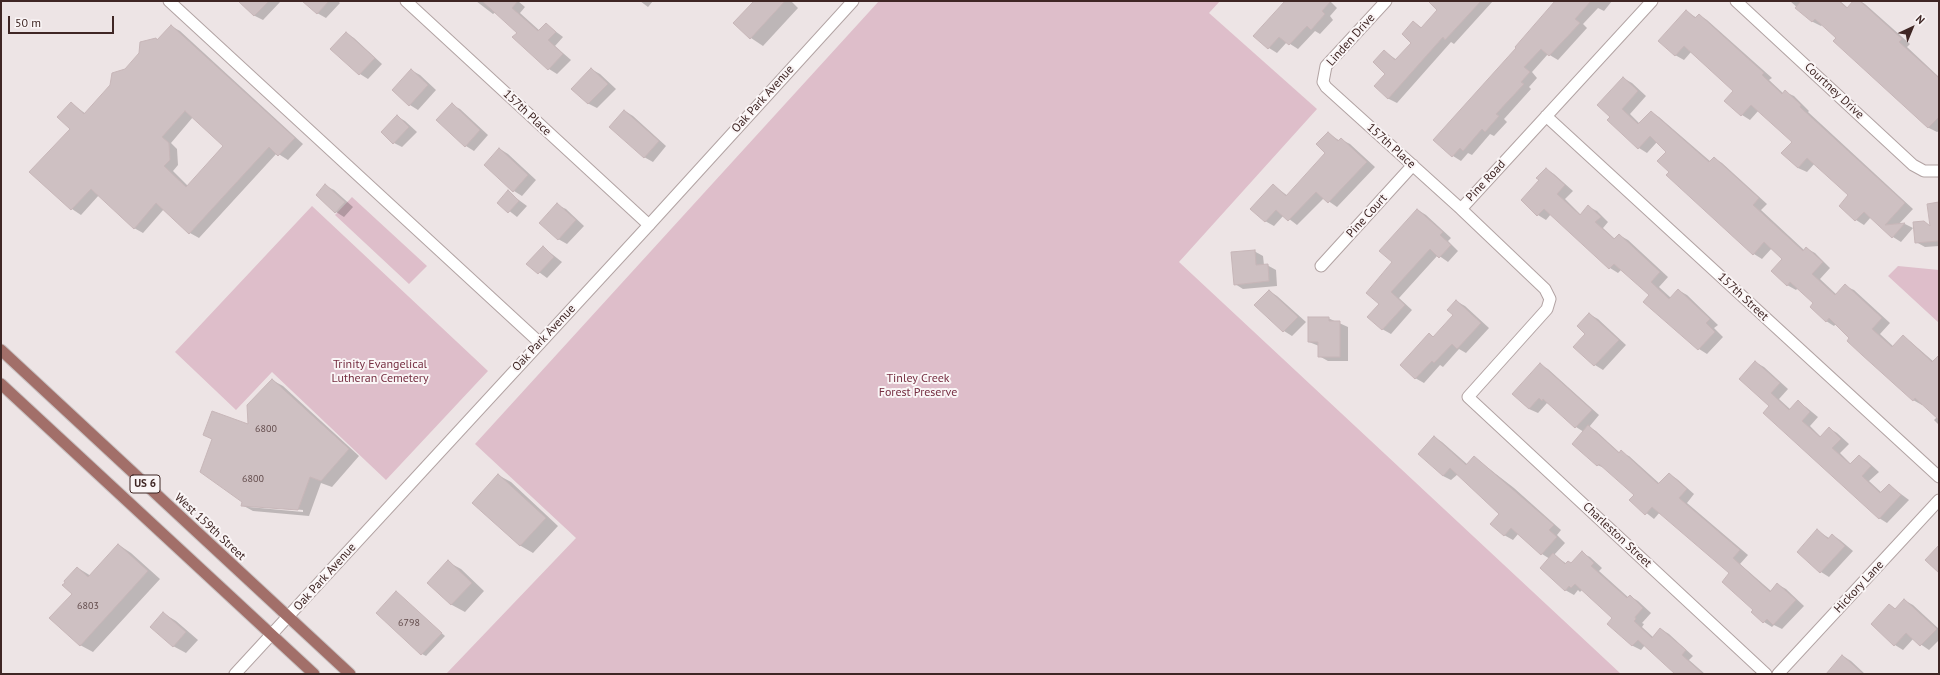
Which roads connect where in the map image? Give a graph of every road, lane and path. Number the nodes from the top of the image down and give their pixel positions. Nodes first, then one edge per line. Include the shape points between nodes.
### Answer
1 (169, 1) edge
2 (406, 1) edge
3 (852, 1) edge
4 (1386, 1) edge
5 (1652, 1) edge
6 (1736, 1) edge
7 (1323, 82) joint
8 (1546, 116) junction
9 (1413, 165) junction
10 (1938, 171) edge
11 (1461, 209) junction
12 (649, 225) junction
13 (1321, 266) dead end
14 (540, 343) junction
15 (1, 350) edge
16 (1, 384) edge
17 (1468, 397) joint
18 (1939, 477) edge
19 (1939, 500) edge
20 (289, 617) junction
21 (272, 634) junction
22 (235, 674) edge
23 (314, 674) edge
24 (350, 674) edge
25 (1766, 674) edge
26 (1778, 674) edge

1 - 14 street
2 - 12 street, 157th Place
3 - 12 street, Oak Park Avenue
4 - 7 street, Linden Drive via 1326,66
5 - 8 street, Pine Road
6 - 10 street, Courtney Drive via 1913,164 1924,171
7 - 9 street, 157th Place
8 - 11 street, Pine Road
8 - 18 street, 157th Street
9 - 11 street, 157th Place
9 - 13 street, Pine Court
11 - 17 street, Pine Road via 1545,289 1550,299 1547,309
12 - 14 street, Oak Park Avenue
14 - 20 street, Oak Park Avenue
15 - 20 main road, West 159th Street / US 6
16 - 21 main road, US 6
17 - 25 street, Charleston Street
19 - 26 street, Hickory Lane
20 - 21 street, Oak Park Avenue
20 - 24 main road, West 159th Street / US 6
21 - 22 street, Oak Park Avenue
21 - 23 main road, US 6

